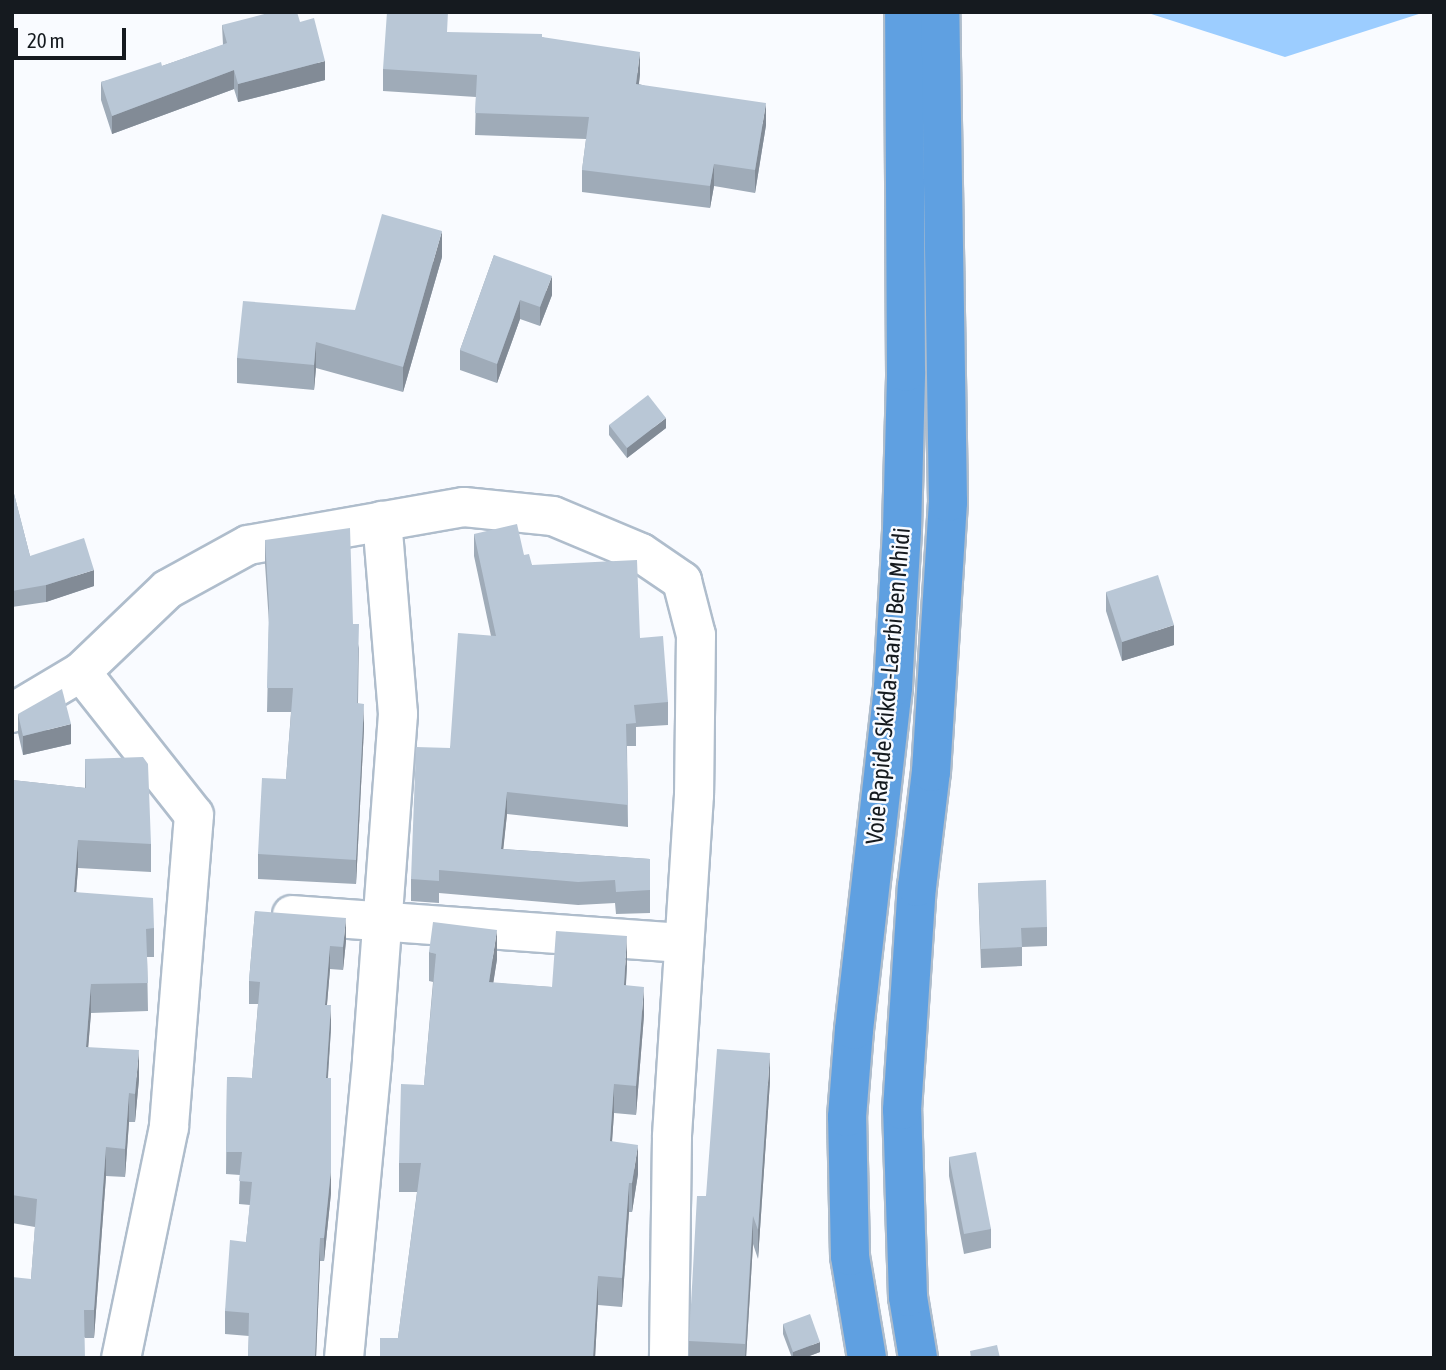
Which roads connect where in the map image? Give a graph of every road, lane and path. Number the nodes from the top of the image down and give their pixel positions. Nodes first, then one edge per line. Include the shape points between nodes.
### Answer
1 (904, 12) edge
2 (940, 12) edge
3 (382, 522) junction
4 (81, 672) junction
5 (12, 713) edge
6 (266, 913) edge
7 (382, 921) junction
8 (684, 943) junction
9 (121, 1358) edge
10 (344, 1358) edge
11 (669, 1358) edge
12 (867, 1358) edge
13 (918, 1358) edge

1 - 12 highway, Voie Rapide Skikda-Laarbi Ben Mhidi via 902,530 892,687 847,1117 850,1256
2 - 13 highway, Voie Rapide Skikda-Laarbi Ben Mhidi via 948,502 902,1110 907,1286
3 - 4 street via 248,545 168,589
3 - 7 street via 398,713
3 - 8 street via 464,507 553,516 641,553 682,581 696,635 694,795
4 - 5 street
4 - 9 street via 194,815 169,1127
6 - 7 street
7 - 8 street
7 - 10 street
8 - 11 street via 672,1136

